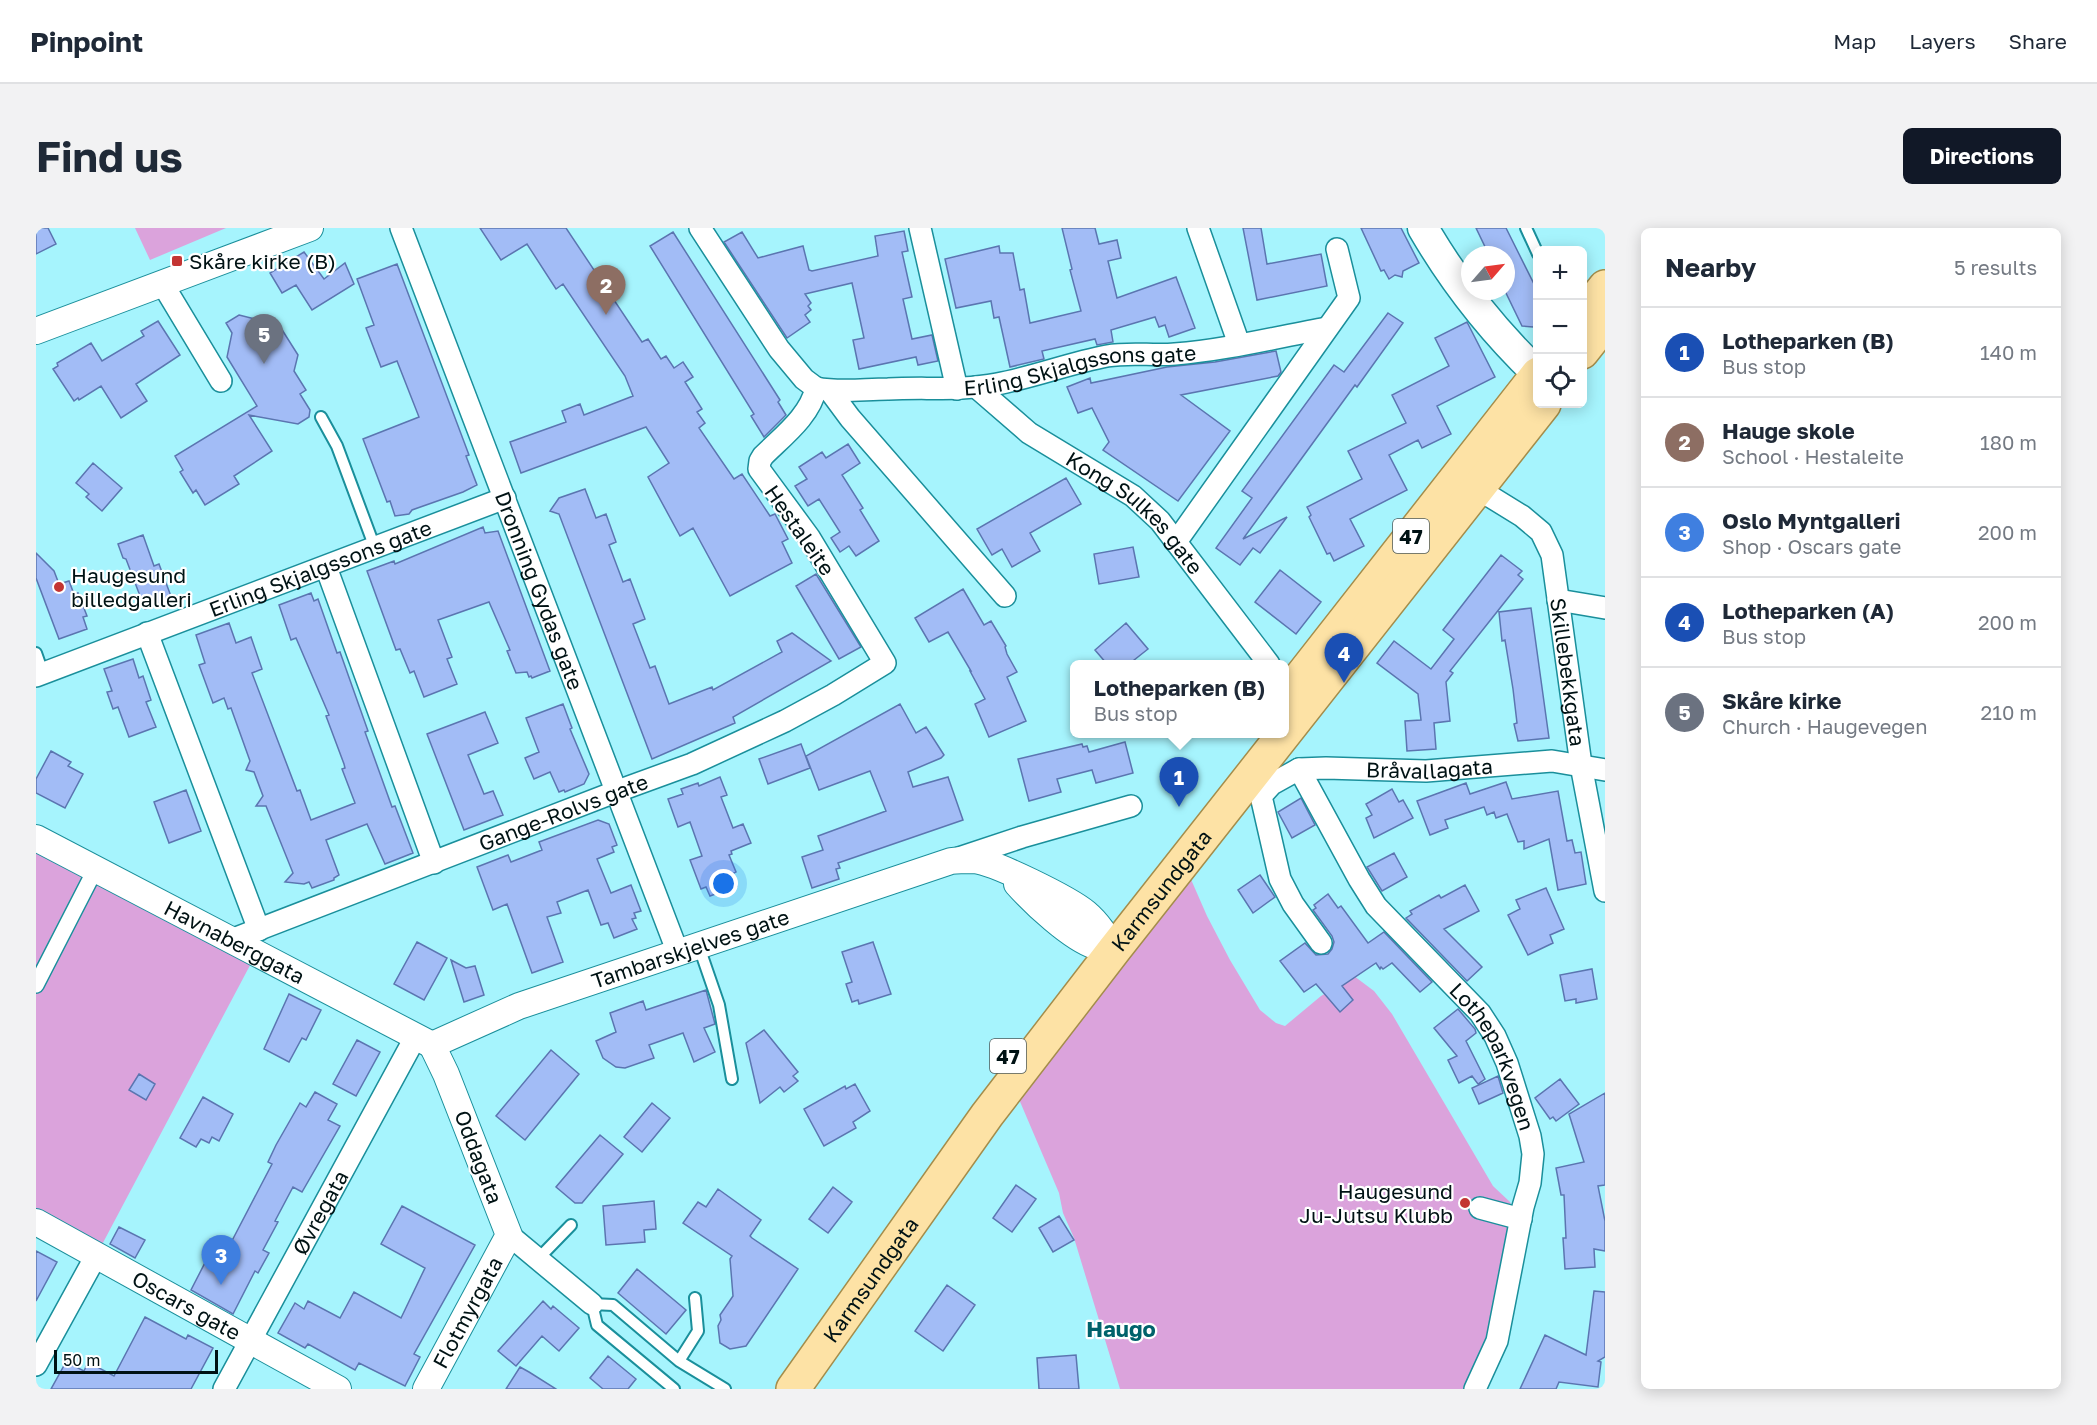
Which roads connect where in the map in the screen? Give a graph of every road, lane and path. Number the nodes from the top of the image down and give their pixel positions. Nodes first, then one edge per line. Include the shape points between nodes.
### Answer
1 (310, 228) edge
2 (401, 228) edge
3 (700, 228) edge
4 (920, 228) edge
5 (1198, 228) edge
6 (1424, 228) edge
7 (1526, 228) edge
8 (1534, 246) edge
9 (1338, 249) dead end
10 (162, 283) junction
11 (1605, 287) edge
12 (1587, 310) edge
13 (1605, 323) edge
14 (1327, 327) junction
15 (36, 331) edge
16 (1239, 344) junction
17 (1587, 346) edge
18 (1533, 369) edge
19 (1533, 380) edge
20 (221, 381) dead end
21 (967, 388) junction
22 (823, 390) junction
23 (1541, 408) edge
24 (321, 417) dead end
25 (1478, 489) junction
26 (505, 498) junction
27 (1176, 542) junction
28 (375, 548) junction
29 (327, 567) junction
30 (1005, 596) dead end
31 (1558, 600) junction
32 (1605, 608) edge
33 (147, 633) junction
34 (36, 653) edge
35 (1266, 660) edge
36 (885, 663) joint
37 (39, 674) edge
38 (1289, 693) edge
39 (1289, 718) edge
40 (1255, 738) edge
41 (1272, 738) edge
42 (1581, 765) junction
43 (1299, 769) junction
44 (1605, 770) edge
45 (615, 792) junction
46 (1131, 806) dead end
47 (36, 838) edge
48 (951, 861) junction
49 (434, 863) junction
50 (95, 870) junction
51 (1605, 891) edge
52 (259, 930) junction
53 (231, 940) junction
54 (1104, 942) junction
55 (1321, 943) dead end
56 (689, 950) junction
57 (36, 986) edge
58 (424, 1040) junction
59 (732, 1079) dead end
60 (1480, 1208) dead end
61 (1521, 1219) junction
62 (36, 1222) edge
63 (571, 1225) dead end
64 (509, 1235) junction
65 (97, 1254) junction
66 (538, 1259) junction
67 (695, 1298) dead end
68 (592, 1304) junction
69 (250, 1341) junction
70 (680, 1361) junction
71 (36, 1365) edge
72 (224, 1389) edge
73 (338, 1389) edge
74 (426, 1389) edge
75 (674, 1389) edge
76 (725, 1389) edge
77 (773, 1389) edge
78 (793, 1389) edge
79 (1475, 1389) edge

1 - 10 street
2 - 26 street, Dronning Gydas gate
3 - 22 street via 779,349 804,379
4 - 21 street
5 - 16 street
6 - 18 main road via 1444,265 1474,306
7 - 8 lane
9 - 14 street via 1349,298
10 - 15 street
10 - 20 street
11 - 12 main road
13 - 17 main road
14 - 16 street, Erling Skjalgssons gate
14 - 27 street
16 - 21 street, Erling Skjalgssons gate via 1173,355 1109,356
19 - 38 main road, 47
21 - 22 street, Erling Skjalgssons gate
21 - 27 street, Kong Sulkes gate via 1029,433 1133,496
22 - 30 street
22 - 36 street, Hestaleite via 763,456 759,469 809,537
23 - 25 main road, Karmsundgata / 47
24 - 28 lane via 337,446
25 - 31 street, Skillebekkgata via 1541,532 1552,555
25 - 39 main road, Karmsundgata / 47
26 - 28 street, Erling Skjalgssons gate
26 - 45 street, Dronning Gydas gate
27 - 35 street, Kong Sulkes gate
28 - 29 street, Erling Skjalgssons gate
29 - 33 street, Erling Skjalgssons gate
29 - 49 street
31 - 32 street
31 - 42 street, Skillebekkgata
33 - 37 street, Erling Skjalgssons gate
33 - 52 street
34 - 37 lane
36 - 45 street, Gange-Rolvs gate via 774,726 693,764
40 - 54 main road, Karmsundgata / 47
41 - 54 main road, Karmsundgata / 47
42 - 43 street, Bråvallagata via 1552,761 1426,771
42 - 44 street, Bråvallagata
42 - 51 street, Skillebekkgata
43 - 55 street, Bråvallagata via 1272,784 1261,796 1280,879
43 - 61 street, Lotheparkvegen via 1376,906 1480,1013 1495,1036 1507,1063 1533,1154
45 - 49 street, Gange-Rolvs gate
45 - 56 street, Dronning Gydas gate
46 - 48 street, Tambarskjelves gate
47 - 50 street, Havnaberggata
48 - 54 street, Tambarskjelves gate via 975,860 1045,889 1085,913
48 - 56 street, Tambarskjelves gate
49 - 52 street, Gange-Rolvs gate
50 - 53 street, Havnaberggata
50 - 57 street
52 - 53 street, Gange-Rolvs gate
53 - 58 street, Havnaberggata
54 - 77 main road, Karmsundgata / 47 via 977,1095
54 - 78 main road, Karmsundgata / 47
56 - 58 street, Tambarskjelves gate
56 - 59 lane via 719,1005
58 - 64 street, Oddagata via 446,1074
58 - 69 street, Øvregata
60 - 61 street
61 - 79 street, Lotheparkvegen via 1497,1341
62 - 65 street, Oscars gate
63 - 66 lane
64 - 66 street, Oddagata
64 - 74 street, Flotmyrgata
65 - 69 street, Oscars gate
65 - 71 street
66 - 68 street, Oddagata
67 - 70 lane via 698,1331
68 - 70 lane via 613,1305
68 - 75 lane via 597,1325
69 - 72 street, Øvregata
69 - 73 street, Oscars gate
70 - 76 lane

